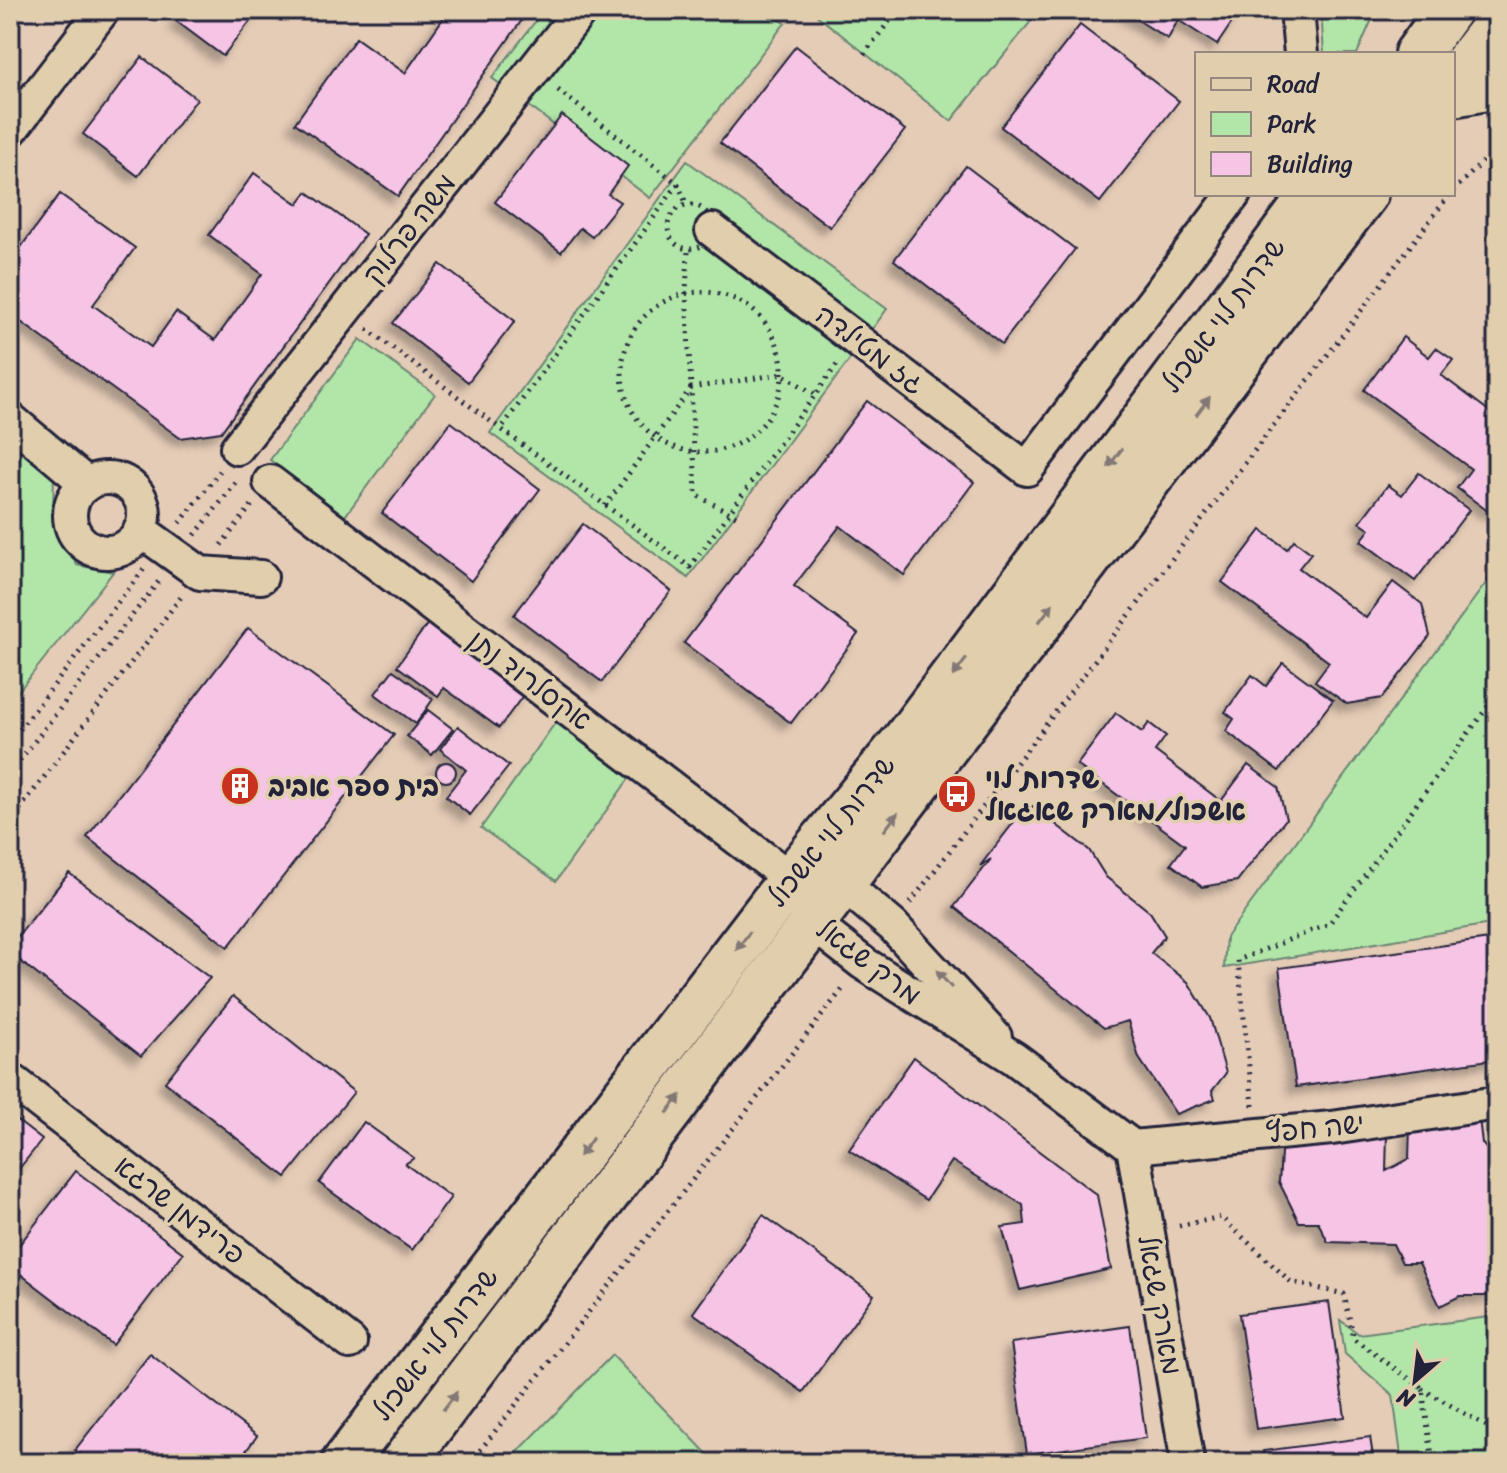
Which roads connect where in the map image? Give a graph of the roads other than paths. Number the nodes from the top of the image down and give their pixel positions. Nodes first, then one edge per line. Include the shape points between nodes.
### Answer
1 (103, 10) edge
2 (581, 10) edge
3 (1297, 10) edge
4 (1411, 10) edge
5 (1449, 10) edge
6 (1497, 23) edge
7 (1301, 52) edge
8 (1409, 52) edge
9 (1418, 52) edge
10 (1455, 77) edge
11 (1497, 86) edge
12 (1455, 94) edge
13 (10, 131) edge
14 (1232, 196) edge
15 (1312, 196) edge
16 (1363, 196) edge
17 (700, 239) road end
18 (10, 419) edge
19 (237, 448) road end
20 (270, 482) road end
21 (87, 484) junction
22 (170, 552) junction
23 (261, 577) dead end
24 (791, 879) junction
25 (843, 884) junction
26 (812, 923) junction
27 (1014, 1058) junction
28 (10, 1079) edge
29 (1497, 1103) edge
30 (1133, 1147) junction
31 (350, 1342) dead end
32 (344, 1463) edge
33 (403, 1463) edge
34 (1188, 1463) edge

1 - 13 street
2 - 19 street, משה פרלוק
3 - 7 street
4 - 8 street
5 - 9 street
6 - 10 street
11 - 12 street
14 - 17 street, גז מטילדה via 1027,469 856,338
15 -> 24 street, שדרות לוי אשכול via 905,740
25 -> 16 street, שדרות לוי אשכול
18 - 21 street
20 - 24 street, אקסלרוד נתן
21 - 22 street via 109,478 131,487
21 - 22 street via 71,503 78,538 99,551 111,552 133,541
22 - 23 street
24 - 25 street, מרק שגאל
24 - 26 street, מרק שגאל
24 -> 32 street, שדרות לוי אשכול
25 - 26 street, שדרות לוי אשכול
27 -> 25 street, מרק שגאל via 893,926
26 - 27 street, מרק שגאל via 863,963
33 -> 26 street, שדרות לוי אשכול
27 - 30 street, מרק שגאל
28 - 31 street, פרידמן שרגא
29 - 30 street, ישה חפץ via 1332,1128
30 - 34 street, מארק שגאל

